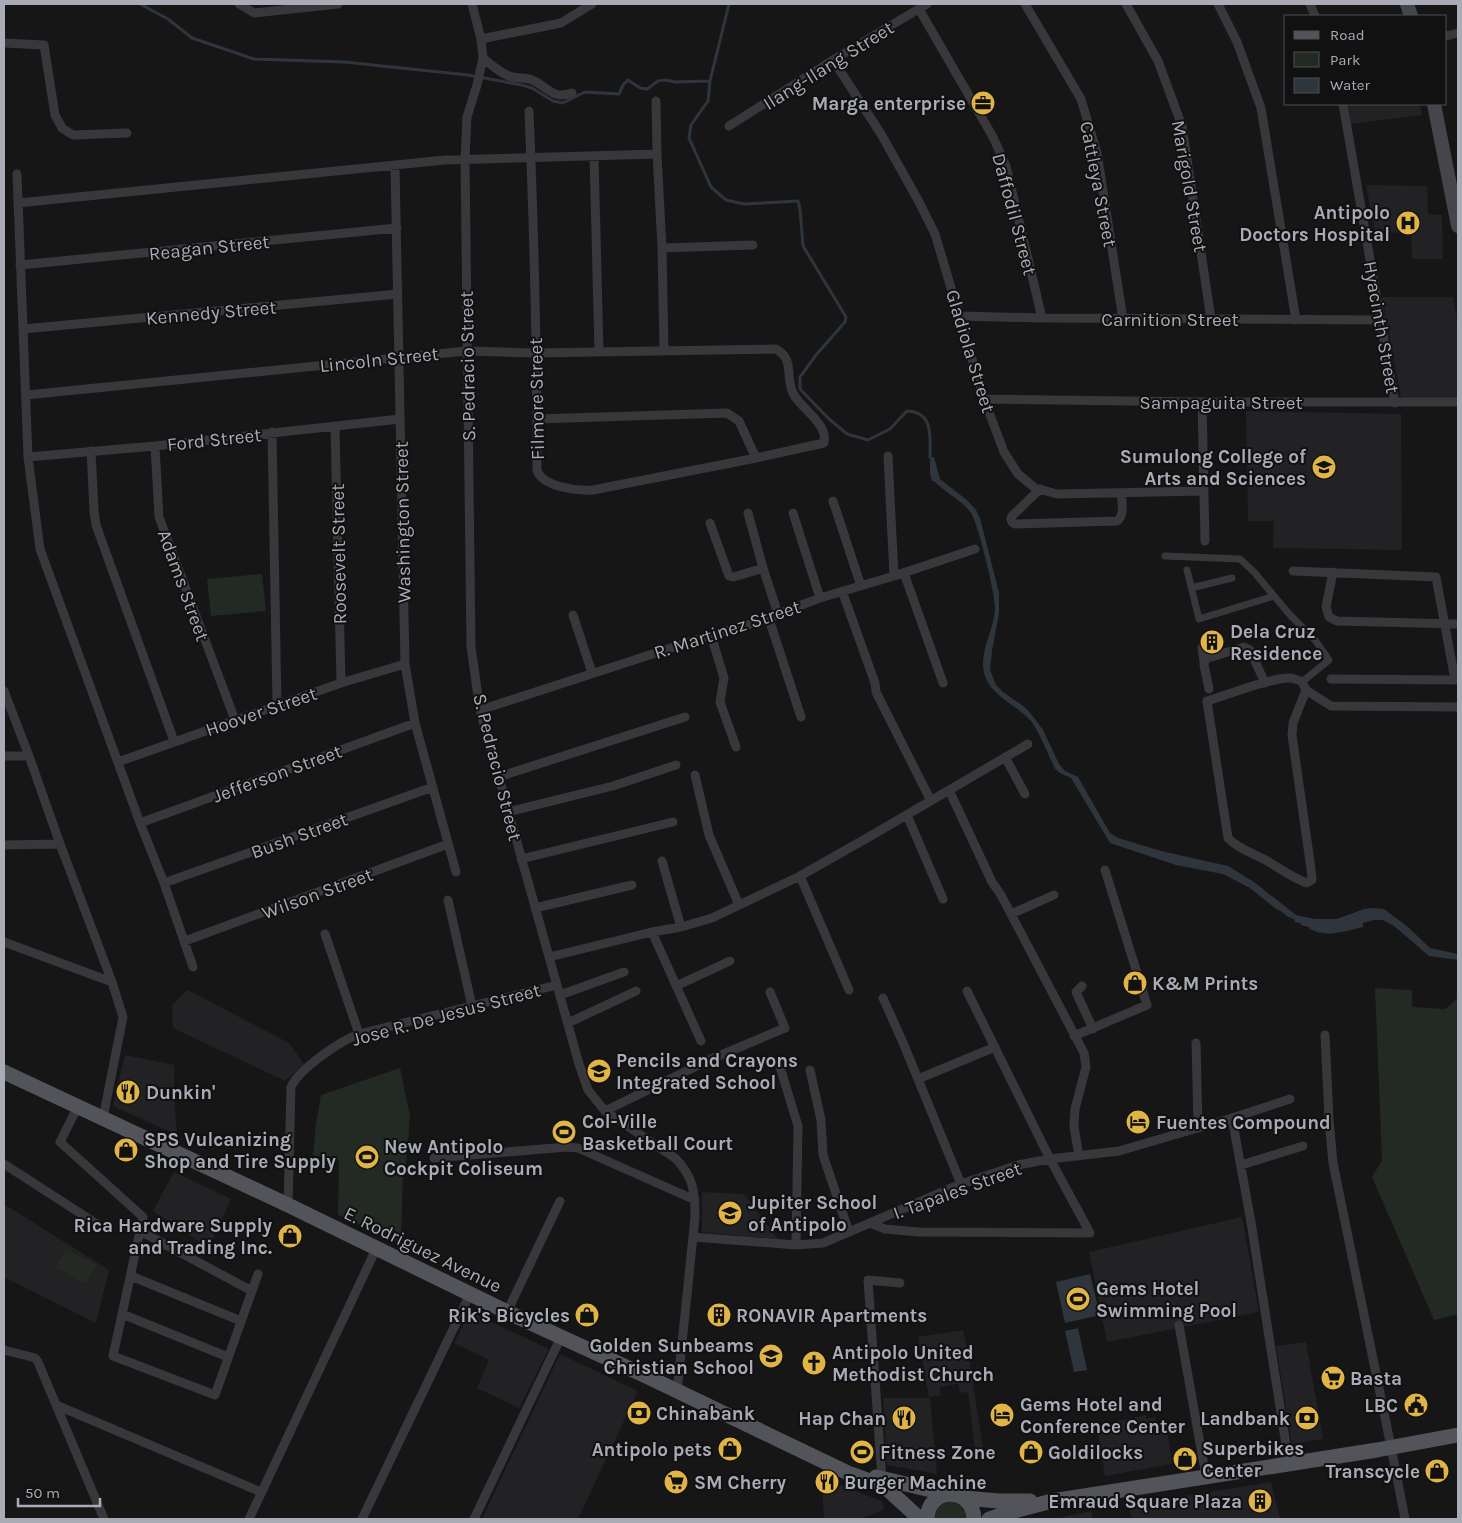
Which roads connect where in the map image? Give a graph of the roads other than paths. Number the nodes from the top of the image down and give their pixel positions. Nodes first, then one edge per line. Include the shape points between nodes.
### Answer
1 (239, 4) edge
2 (338, 4) edge
3 (472, 4) edge
4 (592, 4) edge
5 (927, 4) edge
6 (1025, 4) edge
7 (1126, 4) edge
8 (1218, 4) edge
9 (919, 9) junction
10 (481, 39) junction
11 (4, 43) edge
12 (833, 60) junction
13 (482, 62) junction
14 (572, 94) dead end
15 (656, 101) dead end
16 (1342, 105) edge
17 (1434, 105) edge
18 (529, 111) dead end
19 (729, 126) dead end
20 (127, 133) dead end
21 (657, 154) junction
22 (594, 156) junction
23 (531, 158) junction
24 (465, 159) junction
25 (396, 166) junction
26 (18, 174) dead end
27 (18, 203) junction
28 (1458, 226) edge
29 (397, 228) junction
30 (753, 245) dead end
31 (662, 248) junction
32 (20, 265) junction
33 (398, 294) junction
34 (960, 316) junction
35 (1042, 318) junction
36 (1123, 319) junction
37 (1212, 319) junction
38 (1296, 320) junction
39 (1381, 320) junction
40 (23, 330) junction
41 (664, 350) junction
42 (466, 351) junction
43 (599, 352) junction
44 (535, 353) junction
45 (400, 357) junction
46 (26, 395) junction
47 (984, 399) junction
48 (1202, 402) junction
49 (1458, 402) edge
50 (1395, 403) junction
51 (400, 419) junction
52 (537, 419) junction
53 (335, 426) junction
54 (272, 432) junction
55 (155, 446) junction
56 (816, 446) joint
57 (91, 451) junction
58 (888, 456) dead end
59 (28, 457) junction
60 (756, 458) junction
61 (1040, 489) junction
62 (1204, 491) junction
63 (1121, 493) junction
64 (833, 501) dead end
65 (748, 513) dead end
66 (793, 513) dead end
67 (710, 523) dead end
68 (1205, 541) dead end
69 (975, 549) dead end
70 (1165, 556) dead end
71 (763, 568) junction
72 (1187, 570) dead end
73 (1293, 571) dead end
74 (1333, 572) junction
75 (904, 573) junction
76 (894, 576) junction
77 (1232, 578) dead end
78 (861, 586) junction
79 (1191, 588) junction
80 (842, 591) junction
81 (1274, 596) junction
82 (820, 598) junction
83 (778, 614) junction
84 (573, 615) dead end
85 (769, 619) junction
86 (1458, 624) edge
87 (1446, 625) junction
88 (711, 635) junction
89 (1202, 647) dead end
90 (1204, 662) junction
91 (404, 664) junction
92 (592, 674) junction
93 (1331, 679) dead end
94 (341, 683) junction
95 (943, 683) dead end
96 (1265, 683) junction
97 (1304, 686) junction
98 (1209, 689) dead end
99 (4, 691) edge
100 (277, 705) junction
101 (1458, 707) edge
102 (480, 710) junction
103 (685, 717) dead end
104 (802, 717) dead end
105 (235, 720) junction
106 (415, 723) junction
107 (174, 741) junction
108 (1028, 744) dead end
109 (736, 747) dead end
110 (4, 756) edge
111 (29, 756) junction
112 (1005, 757) junction
113 (118, 762) junction
114 (676, 765) dead end
115 (695, 775) dead end
116 (498, 777) junction
117 (433, 787) junction
118 (949, 790) junction
119 (1025, 794) dead end
120 (931, 801) junction
121 (508, 812) junction
122 (907, 815) junction
123 (673, 822) dead end
124 (140, 823) junction
125 (60, 844) junction
126 (448, 844) junction
127 (4, 845) edge
128 (521, 859) junction
129 (662, 861) dead end
130 (1105, 870) dead end
131 (456, 872) dead end
132 (800, 876) junction
133 (164, 883) junction
134 (632, 885) dead end
135 (1054, 895) dead end
136 (943, 899) dead end
137 (448, 900) dead end
138 (739, 905) junction
139 (535, 908) junction
140 (1011, 914) junction
141 (681, 927) junction
142 (652, 932) junction
143 (325, 934) dead end
144 (185, 941) junction
145 (4, 942) edge
146 (549, 957) junction
147 (730, 961) dead end
148 (193, 967) dead end
149 (624, 972) dead end
150 (112, 982) junction
151 (557, 985) junction
152 (676, 986) junction
153 (1082, 986) dead end
154 (849, 990) dead end
155 (636, 991) dead end
156 (967, 991) dead end
157 (770, 992) dead end
158 (560, 995) junction
159 (883, 998) dead end
160 (472, 1006) junction
161 (568, 1022) junction
162 (1092, 1029) junction
163 (359, 1034) junction
164 (1325, 1035) dead end
165 (1074, 1036) junction
166 (701, 1041) dead end
167 (1196, 1043) dead end
168 (995, 1047) junction
169 (780, 1068) dead end
170 (810, 1070) dead end
171 (4, 1072) edge
172 (918, 1079) junction
173 (1290, 1100) dead end
174 (78, 1106) junction
175 (605, 1110) junction
176 (103, 1118) junction
177 (1232, 1118) junction
178 (1198, 1128) junction
179 (1303, 1146) dead end
180 (1079, 1156) junction
181 (434, 1158) dead end
182 (1050, 1159) junction
183 (4, 1164) edge
184 (1241, 1165) junction
185 (961, 1184) junction
186 (695, 1200) junction
187 (560, 1201) dead end
188 (288, 1205) junction
189 (870, 1223) junction
190 (100, 1226) dead end
191 (140, 1231) junction
192 (848, 1232) junction
193 (693, 1238) junction
194 (796, 1245) junction
195 (376, 1249) junction
196 (258, 1274) dead end
197 (131, 1276) junction
198 (900, 1283) dead end
199 (252, 1291) junction
200 (470, 1294) junction
201 (507, 1312) junction
202 (122, 1314) junction
203 (241, 1321) junction
204 (1179, 1325) dead end
205 (561, 1337) junction
206 (4, 1350) edge
207 (228, 1357) junction
208 (678, 1392) junction
209 (56, 1405) junction
210 (1458, 1435) edge
211 (1392, 1447) junction
212 (824, 1462) junction
213 (1289, 1464) junction
214 (1206, 1477) junction
215 (882, 1479) junction
216 (261, 1492) junction
217 (948, 1494) junction
218 (964, 1498) junction
219 (1052, 1501) junction
220 (918, 1515) edge
221 (104, 1519) edge
222 (249, 1519) edge
223 (362, 1519) edge
224 (474, 1519) edge
225 (974, 1519) edge
226 (989, 1519) edge
227 (1404, 1519) edge

1 - 2 street via 254,14
3 - 10 street
4 - 10 street via 561,23
5 - 9 street, Ilang-Ilang Street
6 - 36 street, Cattleya Street via 1081,99 1096,153
7 - 37 street, Marigold Street via 1158,61 1182,126
8 - 38 street via 1237,42 1260,108
9 - 12 street, Ilang-Ilang Street
9 - 35 street, Daffodil Street via 993,137 1006,166
10 - 13 street
11 - 20 street via 44,45 55,115 62,128 72,135
12 - 19 street, Ilang-Ilang Street
12 - 34 street, Gladiola Street via 881,134 935,234
13 - 14 street via 510,76 530,79 556,95
13 - 24 street, S. Pedracio Street via 467,117
15 - 21 street
16 - 39 street, Hyacinth Street
17 - 28 main road
18 - 23 street, Filmore Street
21 - 22 street
21 - 31 street
22 - 23 street
22 - 43 street
23 - 24 street
23 - 44 street, Filmore Street
24 - 25 street
24 - 42 street, S. Pedracio Street
25 - 27 street
25 - 29 street, Washington Street
26 - 27 street
27 - 32 street
29 - 32 street, Reagan Street
29 - 33 street, Washington Street
30 - 31 street
31 - 41 street
32 - 40 street
33 - 40 street, Kennedy Street
33 - 45 street, Washington Street
34 - 35 street, Carnition Street
34 - 47 street, Gladiola Street
35 - 36 street, Carnition Street
36 - 37 street, Carnition Street
37 - 38 street, Carnition Street
38 - 39 street, Carnition Street
39 - 50 street, Hyacinth Street
40 - 46 street
41 - 43 street, Lincoln Street
41 - 56 street, Lincoln Street via 776,349 783,353 792,394 824,432 824,443
42 - 44 street, Lincoln Street
42 - 45 street, Lincoln Street
42 - 102 street, S. Pedracio Street via 470,647
43 - 44 street, Lincoln Street
44 - 52 street, Filmore Street
45 - 46 street, Lincoln Street
45 - 51 street, Washington Street
46 - 59 street
47 - 48 street, Sampaguita Street
47 - 61 street, Gladiola Street via 1004,452 1018,474
48 - 50 street, Sampaguita Street
48 - 62 street
49 - 50 street, Sampaguita Street
51 - 53 street, Ford Street
51 - 91 street, Washington Street
52 - 60 street via 727,413 739,421
52 - 60 street, Filmore Street via 538,475 546,482 580,491
53 - 54 street, Ford Street
53 - 94 street, Roosevelt Street
54 - 55 street, Ford Street
54 - 100 street
55 - 57 street, Ford Street
55 - 105 street, Adams Street via 158,517
56 - 60 street, Filmore Street
57 - 59 street, Ford Street
57 - 107 street via 96,526
58 - 76 street
59 - 113 street via 40,549
61 - 63 street, Gladiola Street via 1057,494
61 - 63 street via 1012,516 1012,522 1117,521 1122,515
62 - 63 street, Gladiola Street
62 - 68 street
64 - 78 street
65 - 71 street
66 - 82 street
67 - 71 street via 730,576
69 - 75 street, R. Martinez Street
70 - 81 street via 1240,558
71 - 83 street
72 - 79 street
73 - 74 street
74 - 87 street via 1436,576
74 - 87 street via 1326,607 1329,617 1337,621
75 - 76 street, R. Martinez Street
75 - 95 street
76 - 78 street, R. Martinez Street
77 - 79 street
78 - 80 street, R. Martinez Street
79 - 81 street via 1199,619
80 - 82 street, R. Martinez Street
80 - 120 street via 876,692
81 - 97 street via 1329,660
82 - 83 street, R. Martinez Street
83 - 85 street, R. Martinez Street
84 - 92 street
85 - 88 street, R. Martinez Street
85 - 104 street
86 - 87 street
87 - 93 street via 1455,680
88 - 92 street, R. Martinez Street
88 - 109 street via 724,678 720,702
89 - 90 street
90 - 96 street via 1208,657 1247,647
90 - 98 street
91 - 94 street, Hoover Street
91 - 106 street, Washington Street
92 - 102 street, R. Martinez Street
94 - 100 street, Hoover Street
96 - 97 street via 1292,678
96 - 97 street via 1206,701 1228,838 1233,844 1308,883 1312,880 1311,869 1292,735
97 - 101 street via 1331,706
99 - 111 street
100 - 105 street, Hoover Street
102 - 116 street, S. Pedracio Street
103 - 116 street
105 - 107 street, Hoover Street
106 - 117 street, Washington Street
106 - 124 street, Jefferson Street
107 - 113 street, Hoover Street
108 - 112 street
110 - 111 street
111 - 125 street
112 - 118 street
112 - 119 street
113 - 124 street
114 - 121 street via 613,786
115 - 138 street via 709,835
116 - 121 street, S. Pedracio Street
117 - 126 street, Washington Street
117 - 133 street, Bush Street
118 - 120 street
118 - 140 street via 992,882
120 - 122 street
121 - 128 street, S. Pedracio Street
122 - 132 street
122 - 136 street
123 - 128 street
124 - 133 street
125 - 127 street
125 - 150 street
126 - 131 street, Washington Street
126 - 144 street, Wilson Street
128 - 139 street, S. Pedracio Street
129 - 141 street
130 - 162 street via 1147,1006
132 - 138 street
132 - 154 street
133 - 144 street
134 - 139 street
135 - 140 street
137 - 160 street
138 - 141 street via 712,918
139 - 146 street, S. Pedracio Street
140 - 165 street
141 - 142 street
142 - 146 street
142 - 152 street
143 - 163 street
144 - 148 street
145 - 150 street
146 - 151 street, S. Pedracio Street
147 - 152 street
149 - 158 street
150 - 176 street via 123,1018
151 - 158 street, S. Pedracio Street
151 - 160 street, Jose R. De Jesus Street
152 - 166 street
153 - 162 street via 1076,992
155 - 161 street
156 - 168 street
157 - 175 street via 785,1028
158 - 161 street, S. Pedracio Street
159 - 172 street
160 - 163 street, Jose R. De Jesus Street
161 - 175 street, S. Pedracio Street via 588,1090
162 - 165 street
163 - 188 street, Jose R. De Jesus Street via 346,1038 319,1057 293,1081
164 - 211 street via 1333,1163
165 - 180 street via 1084,1053 1086,1066 1075,1109 1074,1127
167 - 178 street
168 - 172 street
168 - 182 street
169 - 194 street via 798,1126
170 - 192 street via 821,1120 823,1155
171 - 174 main road, E. Rodriguez Avenue
172 - 185 street
173 - 177 street, I. Tapales Street
174 - 176 main road, E. Rodriguez Avenue
174 - 191 street via 60,1142 143,1217
175 - 186 street, S. Pedracio Street via 682,1165 692,1182
176 - 188 main road, E. Rodriguez Avenue
177 - 178 street, I. Tapales Street
177 - 184 street
178 - 180 street, I. Tapales Street via 1119,1151
179 - 184 street
180 - 182 street, I. Tapales Street
181 - 186 street via 578,1148
182 - 185 street, I. Tapales Street via 1018,1165
182 - 189 street via 1090,1233 919,1232 885,1229
183 - 190 street
184 - 213 street
185 - 189 street, I. Tapales Street
186 - 193 street, S. Pedracio Street
187 - 201 street
188 - 195 main road, E. Rodriguez Avenue
189 - 192 street, I. Tapales Street
191 - 197 street
191 - 199 street
192 - 194 street, I. Tapales Street via 823,1243
193 - 194 street, I. Tapales Street
193 - 208 street, S. Pedracio Street
195 - 200 main road, E. Rodriguez Avenue
195 - 216 street
196 - 199 street
197 - 202 street
197 - 203 street
198 - 215 street via 868,1280
199 - 203 street
200 - 201 main road, E. Rodriguez Avenue
200 - 223 street
201 - 205 main road, E. Rodriguez Avenue
202 - 207 street
202 - 207 street via 113,1356 215,1395
203 - 207 street
204 - 214 street
205 - 208 main road, E. Rodriguez Avenue
205 - 224 street
206 - 209 street via 35,1358
208 - 212 main road, E. Rodriguez Avenue
209 - 216 street
209 - 221 street
210 - 211 main road
211 - 213 main road
211 - 227 street
212 - 215 main road, E. Rodriguez Avenue
212 - 220 main road, E. Rodriguez Avenue via 884,1486
213 - 214 main road
214 - 219 main road
215 - 217 main road, E. Rodriguez Avenue
216 - 222 street
217 - 218 main road, E. Rodriguez Avenue
217 - 220 main road via 935,1500
218 - 219 main road, E. Rodriguez Avenue via 998,1502
218 - 225 main road via 972,1507
219 - 226 main road

